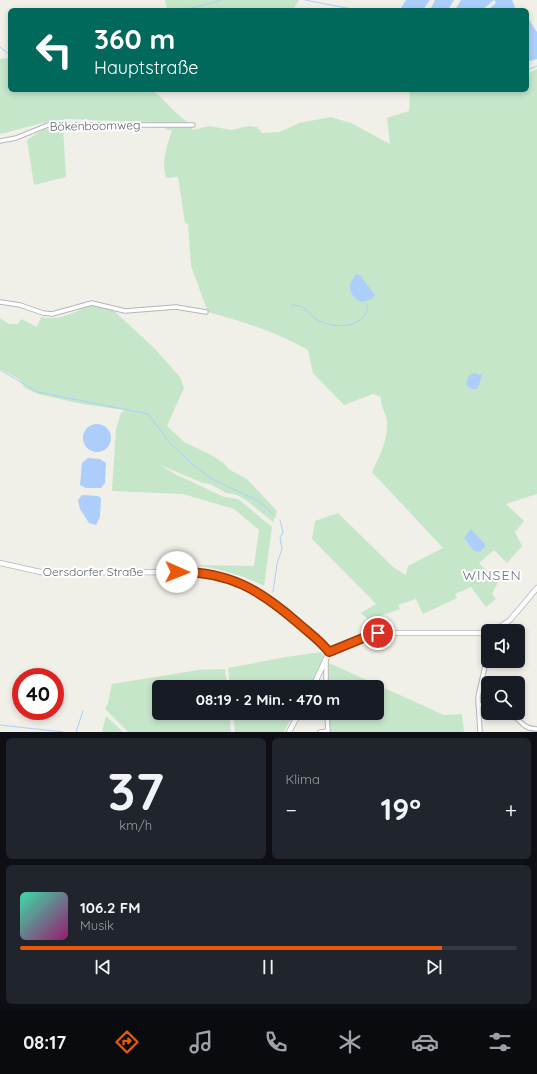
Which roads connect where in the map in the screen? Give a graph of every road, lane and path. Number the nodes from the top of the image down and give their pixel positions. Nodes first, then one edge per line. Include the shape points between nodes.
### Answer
1 (193, 125) dead end
2 (0, 141) edge
3 (0, 302) edge
4 (206, 312) dead end
5 (0, 563) edge
6 (537, 588) edge
7 (504, 624) edge
8 (481, 633) edge
9 (329, 652) junction
10 (326, 660) junction
11 (485, 668) edge
12 (316, 680) edge
13 (326, 680) edge
14 (478, 704) junction
15 (481, 705) edge
16 (295, 720) edge
17 (327, 720) edge
18 (518, 720) edge
19 (537, 729) edge
20 (328, 731) edge
21 (288, 732) edge
22 (320, 732) edge
23 (480, 732) edge

1 - 2 street, Bökenboomweg via 48,125 16,138
3 - 4 street via 52,314 92,303 125,311 176,307
5 - 9 street, Oersdorfer Straße via 45,573 192,572 223,576 244,584 278,605
6 - 7 street
8 - 9 street via 378,633
9 - 10 street
10 - 12 street
10 - 13 street
11 - 14 street
14 - 15 street
14 - 23 street
16 - 21 street
17 - 20 street
18 - 19 street via 530,729
20 - 22 street

